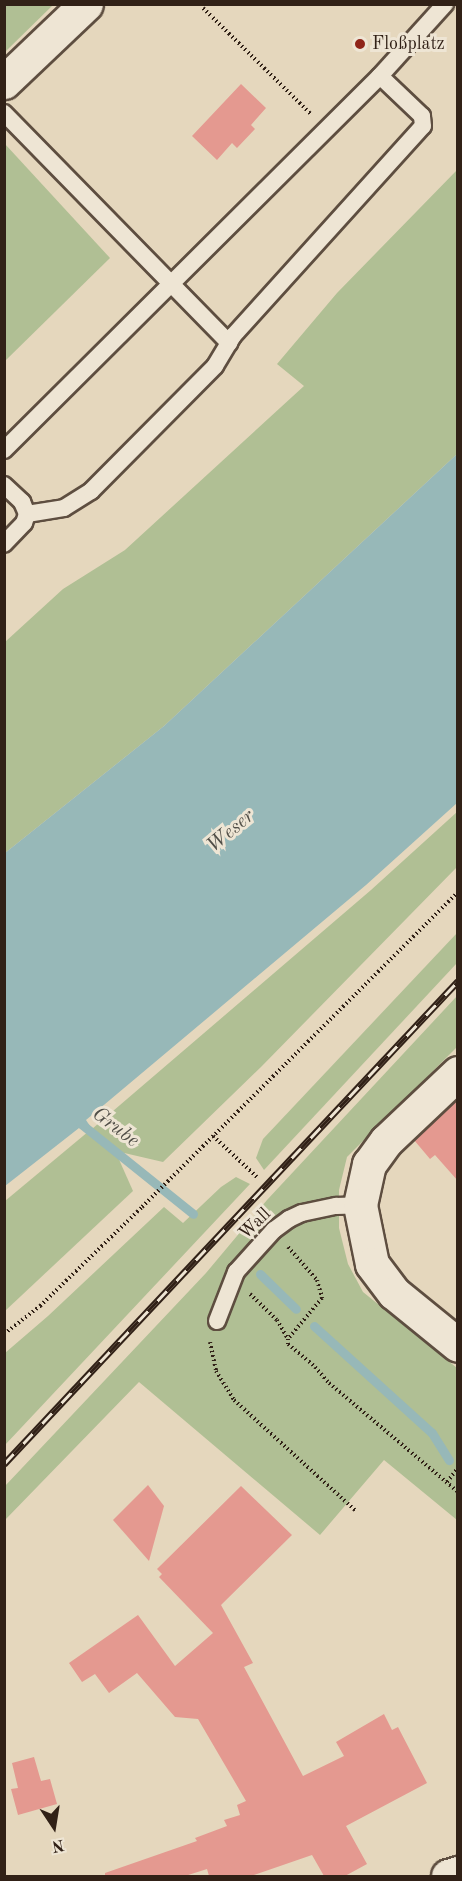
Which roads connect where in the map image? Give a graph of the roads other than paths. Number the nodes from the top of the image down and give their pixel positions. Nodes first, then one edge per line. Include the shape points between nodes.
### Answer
1 (86, 4) edge
2 (445, 4) edge
3 (380, 76) junction
4 (4, 82) edge
5 (4, 113) edge
6 (170, 284) junction
7 (229, 343) junction
8 (4, 450) edge
9 (4, 485) edge
10 (27, 514) junction
11 (4, 544) edge
12 (458, 1073) edge
13 (360, 1205) junction
14 (217, 1321) road end
15 (458, 1345) edge
16 (458, 1873) edge
17 (448, 1876) edge

1 - 4 street
2 - 3 lane
3 - 6 lane
3 - 7 lane via 422,116 423,126
5 - 6 lane
6 - 7 lane
6 - 8 lane
7 - 10 lane via 215,366 91,491 64,508
9 - 10 lane via 22,502
10 - 11 lane via 24,523
12 - 13 street via 380,1149 369,1164
13 - 14 lane, Wall via 302,1213 274,1230 236,1272
13 - 15 street via 372,1264 394,1293
16 - 17 street

